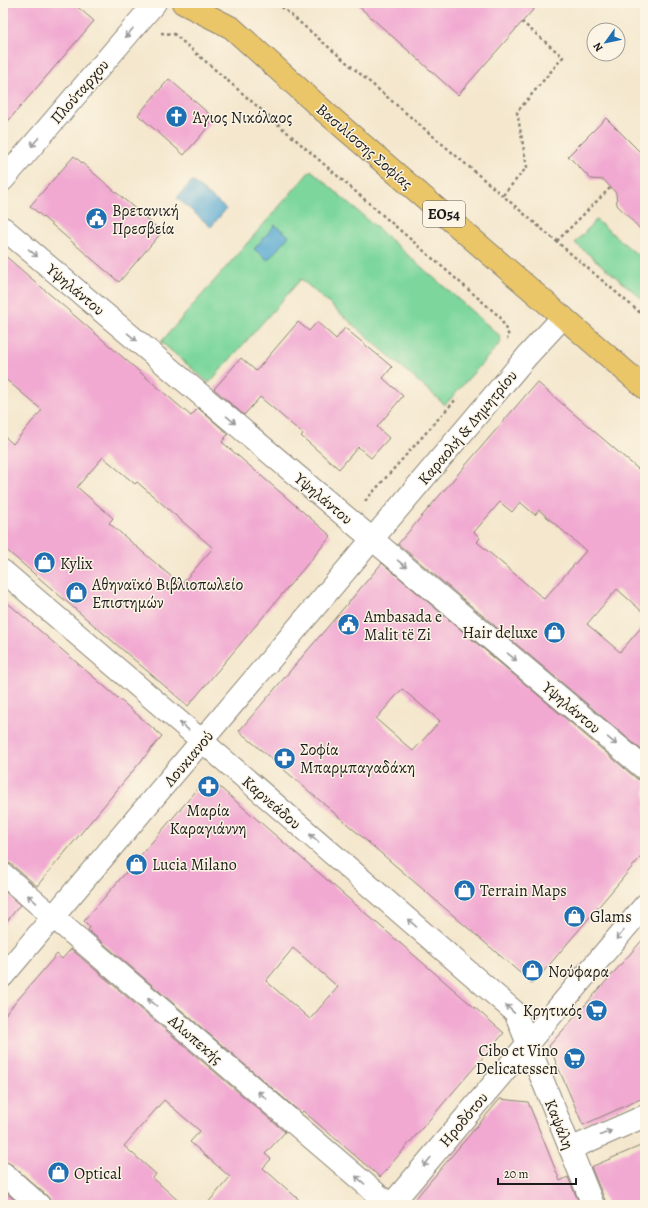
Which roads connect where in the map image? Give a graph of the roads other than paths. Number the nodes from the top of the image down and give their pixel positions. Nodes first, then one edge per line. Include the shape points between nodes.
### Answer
1 (155, 3) edge
2 (183, 3) edge
3 (218, 3) edge
4 (232, 28) junction
5 (3, 180) edge
6 (3, 228) edge
7 (563, 317) junction
8 (645, 388) edge
9 (372, 539) junction
10 (3, 572) edge
11 (202, 741) junction
12 (645, 769) edge
13 (3, 874) edge
14 (645, 905) edge
15 (54, 917) junction
16 (3, 976) edge
17 (528, 1043) junction
18 (645, 1116) edge
19 (570, 1149) junction
20 (3, 1173) edge
21 (39, 1205) edge
22 (390, 1205) edge
23 (593, 1205) edge

1 -> 5 street, Πλούταρχου
2 - 4 main road, Βασιλίσσης Σοφίας / ΕΟ54
3 - 4 main road, Βασιλίσσης Σοφίας / ΕΟ54
4 - 7 main road, Βασιλίσσης Σοφίας / ΕΟ54 via 325,112
6 -> 9 street, Υψηλάντου
7 - 8 main road, Βασιλίσσης Σοφίας / ΕΟ54
7 - 9 street, Καραολή & Δημητρίου
9 - 11 street, Λουκιανού
9 -> 12 street, Υψηλάντου
11 -> 10 street, Καρνεάδου
11 - 15 street, Λουκιανού
17 -> 11 street, Καρνεάδου via 515,1012
15 -> 13 street, Αλωπεκής
14 -> 17 street, Ηροδότου
15 - 16 street, Λουκιανού
22 -> 15 street, Αλωπεκής
17 - 19 street, Καψάλη
17 -> 22 street, Ηροδότου
19 -> 18 street
19 - 23 street, Καψάλη
20 - 21 street

